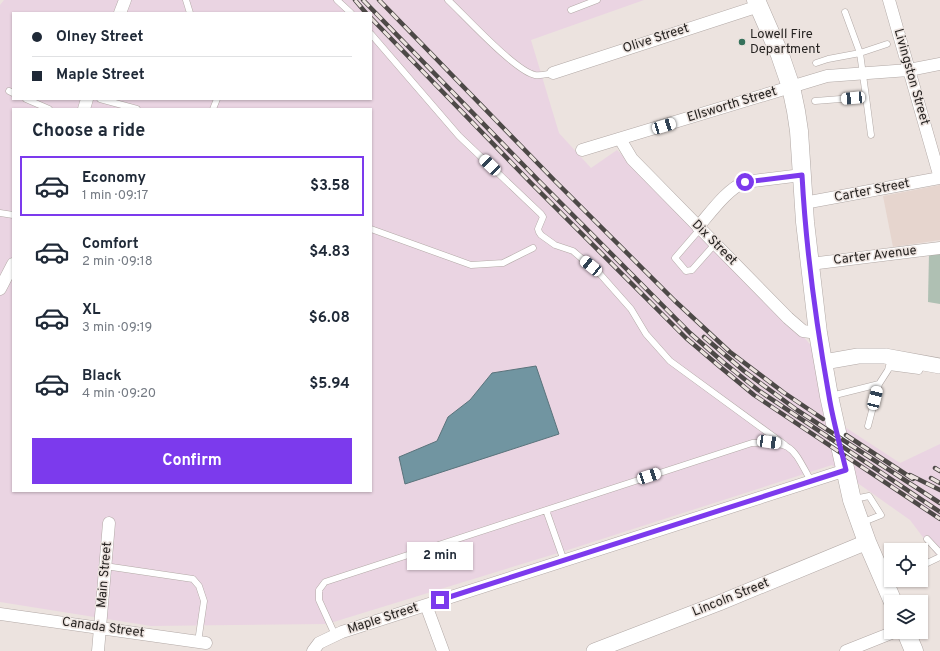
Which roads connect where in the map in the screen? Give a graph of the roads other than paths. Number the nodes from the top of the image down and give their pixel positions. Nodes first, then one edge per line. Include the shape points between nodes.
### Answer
1 (125, 0) edge
2 (186, 0) edge
3 (337, 0) edge
4 (448, 0) edge
5 (597, 0) edge
6 (889, 0) edge
7 (757, 3) edge
8 (571, 10) dead end
9 (120, 12) edge
10 (190, 12) edge
11 (350, 12) edge
12 (845, 12) dead end
13 (372, 35) edge
14 (887, 44) dead end
15 (860, 53) junction
16 (816, 63) dead end
17 (940, 64) edge
18 (909, 70) junction
19 (553, 73) joint
20 (863, 73) junction
21 (791, 87) junction
22 (866, 97) junction
23 (28, 100) edge
24 (103, 100) edge
25 (815, 102) dead end
26 (47, 108) edge
27 (128, 108) edge
28 (871, 135) dead end
29 (620, 139) junction
30 (582, 150) dead end
31 (802, 175) junction
32 (940, 178) edge
33 (804, 203) junction
34 (0, 213) edge
35 (12, 215) edge
36 (699, 228) junction
37 (372, 229) edge
38 (715, 244) junction
39 (533, 248) dead end
40 (940, 248) edge
41 (810, 264) junction
42 (12, 266) edge
43 (0, 289) edge
44 (818, 333) junction
45 (824, 362) junction
46 (890, 362) junction
47 (940, 366) edge
48 (879, 384) junction
49 (829, 396) junction
50 (868, 426) dead end
51 (786, 444) junction
52 (846, 470) junction
53 (811, 481) junction
54 (546, 510) junction
55 (109, 523) dead end
56 (927, 539) dead end
57 (867, 542) junction
58 (940, 553) edge
59 (940, 557) edge
60 (564, 561) junction
61 (928, 563) edge
62 (105, 566) junction
63 (884, 573) edge
64 (426, 605) junction
65 (0, 614) edge
66 (100, 628) junction
67 (335, 635) junction
68 (884, 636) edge
69 (909, 639) edge
70 (202, 643) joint
71 (98, 651) edge
72 (313, 651) edge
73 (443, 651) edge
74 (594, 651) edge
75 (846, 651) edge
76 (914, 651) edge

1 - 9 street
2 - 10 lane
3 - 11 lane
4 - 19 lane via 524,71 535,75
5 - 8 lane
6 - 18 street, Livingston Street
7 - 19 street, Olive Street
7 - 21 main road
12 - 15 lane
13 - 51 lane via 459,136 541,214 543,217 538,229 541,235 555,245 573,251 600,274 631,309 646,334 670,361
14 - 15 lane
15 - 16 lane
15 - 20 lane
17 - 18 street, Ellsworth Street
18 - 20 street, Ellsworth Street
18 - 32 street, Livingston Street
20 - 21 street, Ellsworth Street via 827,76
20 - 22 lane
21 - 29 street, Ellsworth Street
21 - 31 main road via 798,118
22 - 25 lane
22 - 28 lane
23 - 26 lane
24 - 27 lane
29 - 30 street, Ellsworth Street
29 - 36 street, Dix Street via 632,158
31 - 33 main road
31 - 36 street via 745,182 739,185
32 - 33 street, Carter Street
33 - 41 main road
34 - 35 lane
36 - 38 street, Dix Street
36 - 38 lane via 675,258 680,266 686,271 692,270
37 - 39 lane via 472,265 503,263
38 - 44 street, Dix Street via 788,318 803,330
40 - 41 street, Carter Avenue
41 - 44 main road
42 - 43 street
44 - 45 main road
45 - 46 street via 871,355
45 - 49 main road
46 - 47 street
46 - 48 lane
48 - 49 lane
48 - 50 lane
49 - 52 main road
51 - 53 lane via 795,452
51 - 54 lane via 752,443
52 - 53 street, Maple Street
52 - 57 main road via 852,500
53 - 60 street, Maple Street
54 - 60 lane
54 - 67 lane via 325,582 319,590 319,600
55 - 62 street, Main Street
56 - 58 lane
57 - 63 main road
57 - 74 street, Lincoln Street
59 - 61 lane
60 - 64 street, Maple Street
62 - 66 street, Main Street
62 - 70 lane via 193,579 200,586 204,601
64 - 67 street, Maple Street
64 - 73 street
65 - 66 street, Canada Street
66 - 70 street, Canada Street
66 - 71 street, Main Street
67 - 72 street, Maple Street via 319,643
68 - 75 street
69 - 76 main road

